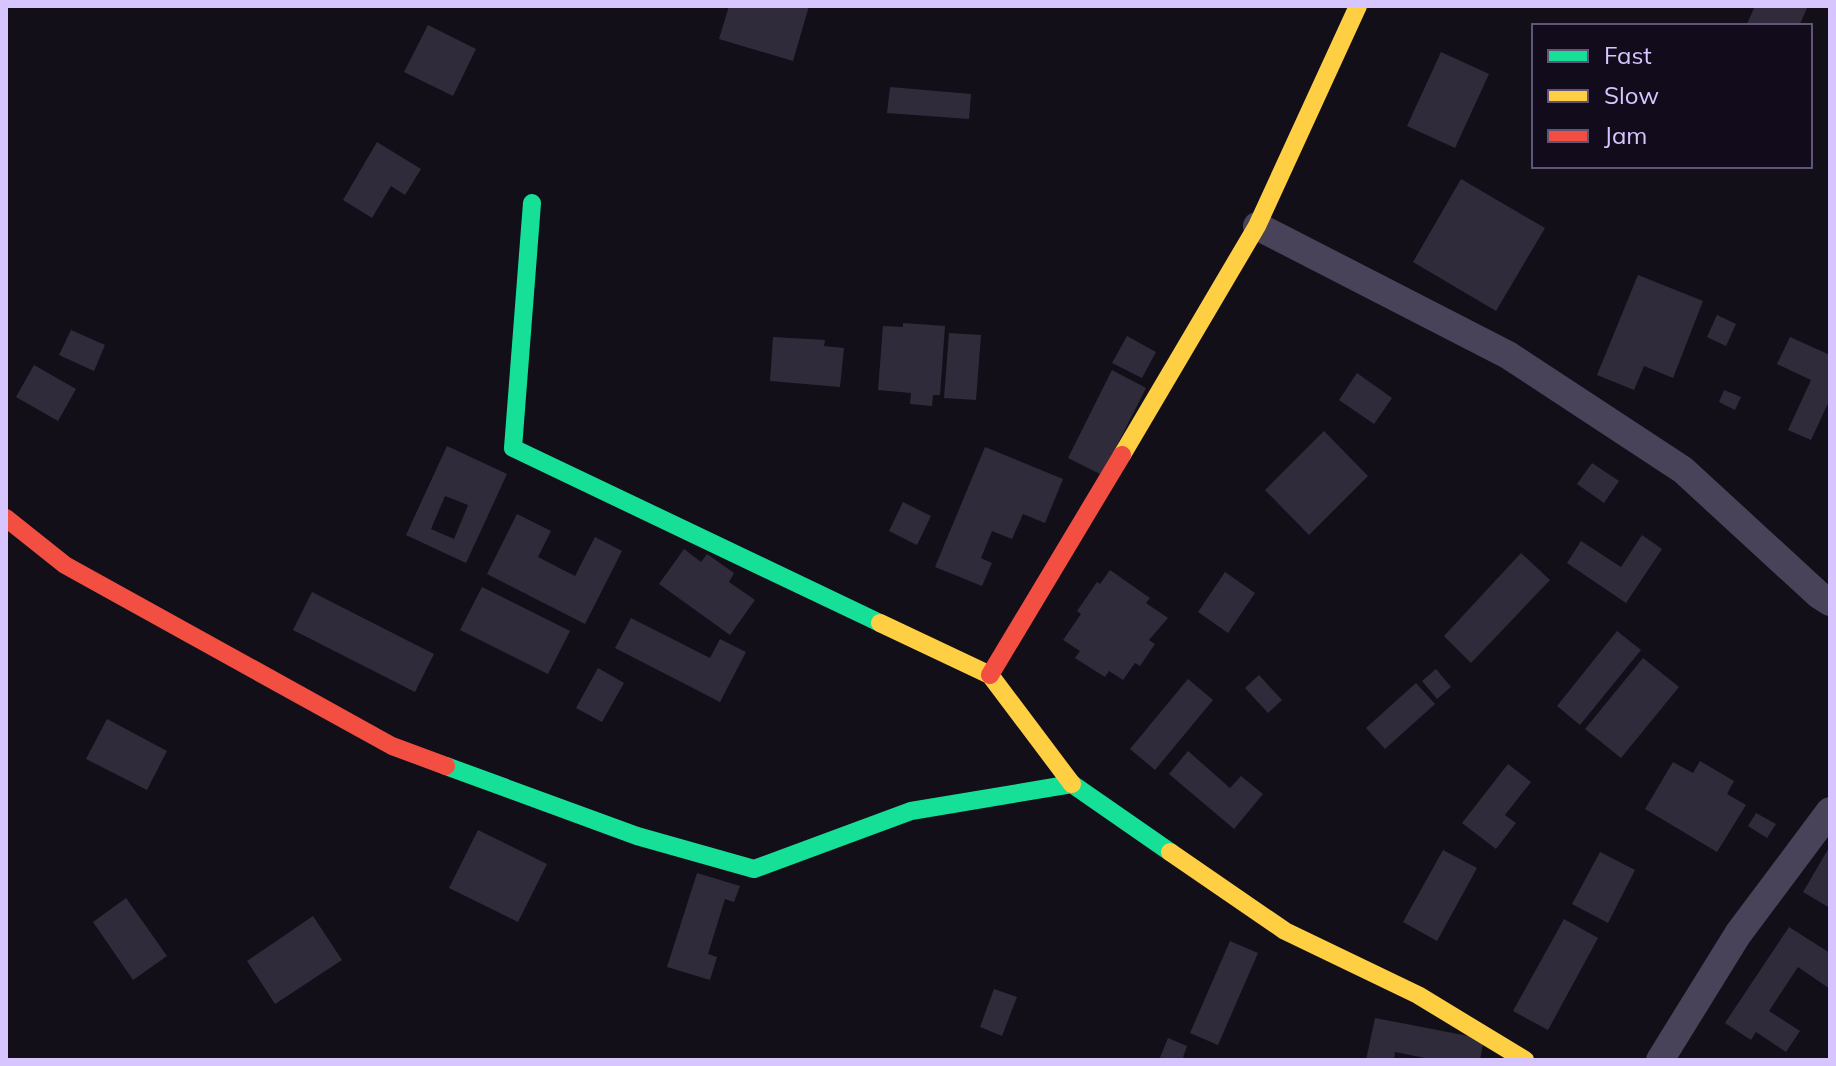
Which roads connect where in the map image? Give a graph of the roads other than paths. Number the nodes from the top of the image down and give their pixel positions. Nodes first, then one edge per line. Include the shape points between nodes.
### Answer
1 (1358, 6) edge
2 (532, 203) dead end
3 (1257, 226) junction
4 (6, 518) edge
5 (1830, 602) edge
6 (990, 675) junction
7 (1072, 784) junction
8 (1830, 811) edge
9 (1525, 1060) edge
10 (1660, 1060) edge

1 - 3 street
2 - 6 street via 513,448
3 - 5 street via 1508,355 1646,445 1683,470
3 - 6 street
4 - 7 street via 65,565 392,746 637,836 754,869 911,811
6 - 7 street
7 - 9 street via 1285,931 1418,995
8 - 10 street via 1738,934

